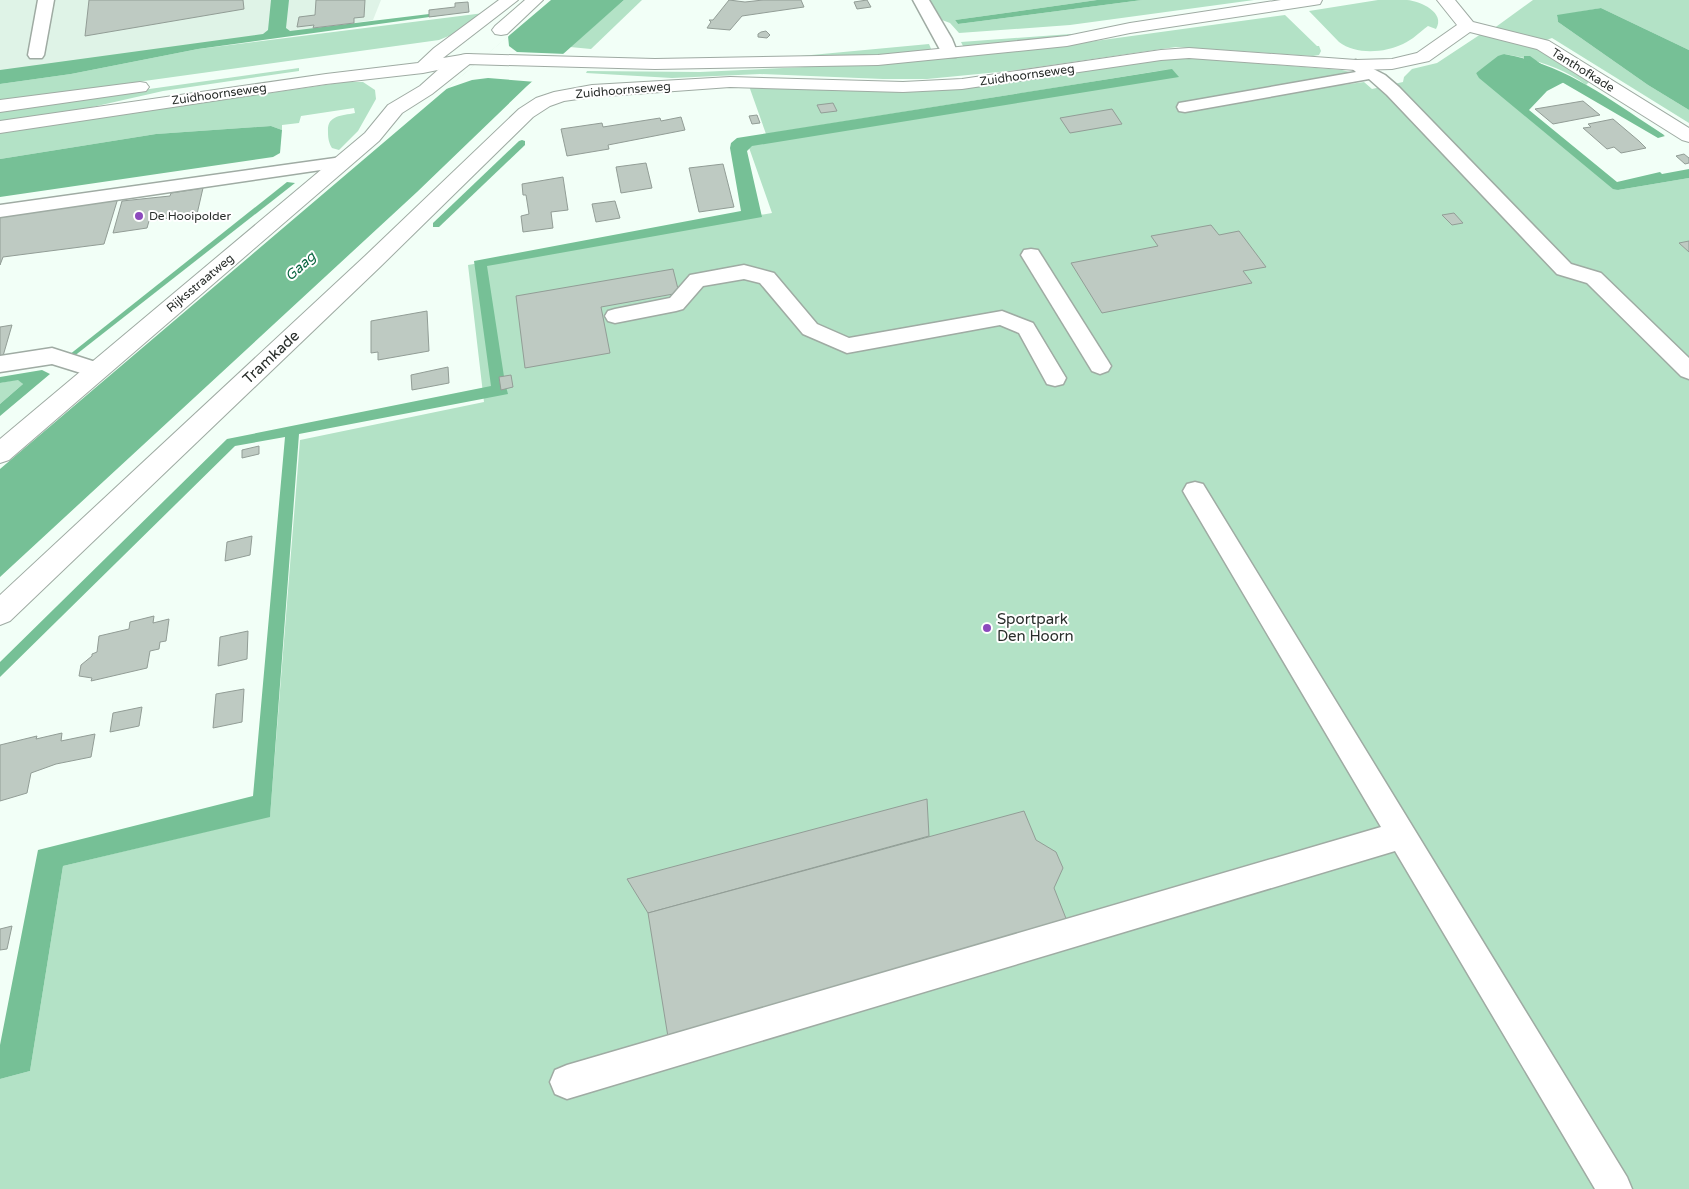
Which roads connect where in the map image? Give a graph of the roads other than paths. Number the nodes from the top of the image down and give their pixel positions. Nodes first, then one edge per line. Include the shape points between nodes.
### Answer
1 (46, 0) edge
2 (510, 0) edge
3 (535, 0) edge
4 (921, 0) edge
5 (1314, 0) edge
6 (1444, 0) edge
7 (1467, 26) junction
8 (947, 46) junction
9 (410, 52) dead end
10 (440, 52) junction
11 (36, 55) dead end
12 (474, 59) junction
13 (342, 60) dead end
14 (423, 68) junction
15 (1364, 70) junction
16 (264, 71) dead end
17 (156, 85) dead end
18 (543, 102) joint
19 (0, 106) edge
20 (1185, 107) dead end
21 (395, 109) junction
22 (0, 127) edge
23 (1689, 136) edge
24 (342, 162) junction
25 (0, 211) edge
26 (1031, 255) dead end
27 (615, 316) dead end
28 (0, 364) edge
29 (1100, 366) dead end
30 (97, 370) junction
31 (1689, 371) edge
32 (1055, 378) dead end
33 (0, 453) edge
34 (1195, 491) dead end
35 (0, 612) edge
36 (1402, 834) junction
37 (567, 1082) dead end
38 (1615, 1189) edge

1 - 11 lane
2 - 10 street, Rijksstraatweg
3 - 12 street, Rijksstraatweg
4 - 8 lane
5 - 8 street, Zuidhoornseweg via 1130,28 1067,41
6 - 7 street
7 - 15 street, Zuidhoornseweg via 1423,57
7 - 23 street, Tanthofkade via 1542,45
8 - 12 street, Zuidhoornseweg via 842,61 655,64
9 - 10 street, Zuidhoornseweg
10 - 12 street, Zuidhoornseweg
10 - 14 street, Rijksstraatweg
12 - 14 street, Zuidhoornseweg
12 - 21 street, Rijksstraatweg via 445,73 426,90
13 - 16 street, Zuidhoornseweg
14 - 21 street, Rijksstraatweg via 404,85
14 - 22 street, Zuidhoornseweg via 326,79
15 - 18 street, Zuidhoornseweg via 1189,53 1161,54 962,84 903,87 730,82 592,91
15 - 20 lane
15 - 31 lane via 1379,78 1400,98 1564,269 1594,278
17 - 19 street, Zuidhoornseweg
18 - 35 street, Tramkade via 526,113
21 - 24 street, Rijksstraatweg via 372,137
24 - 25 lane
24 - 30 street, Rijksstraatweg
26 - 29 lane
27 - 32 lane via 676,304 698,280 744,272 767,278 810,329 847,346 1002,318 1026,328
28 - 30 lane via 52,356
30 - 33 street, Rijksstraatweg
34 - 36 lane
36 - 37 lane
36 - 38 lane

